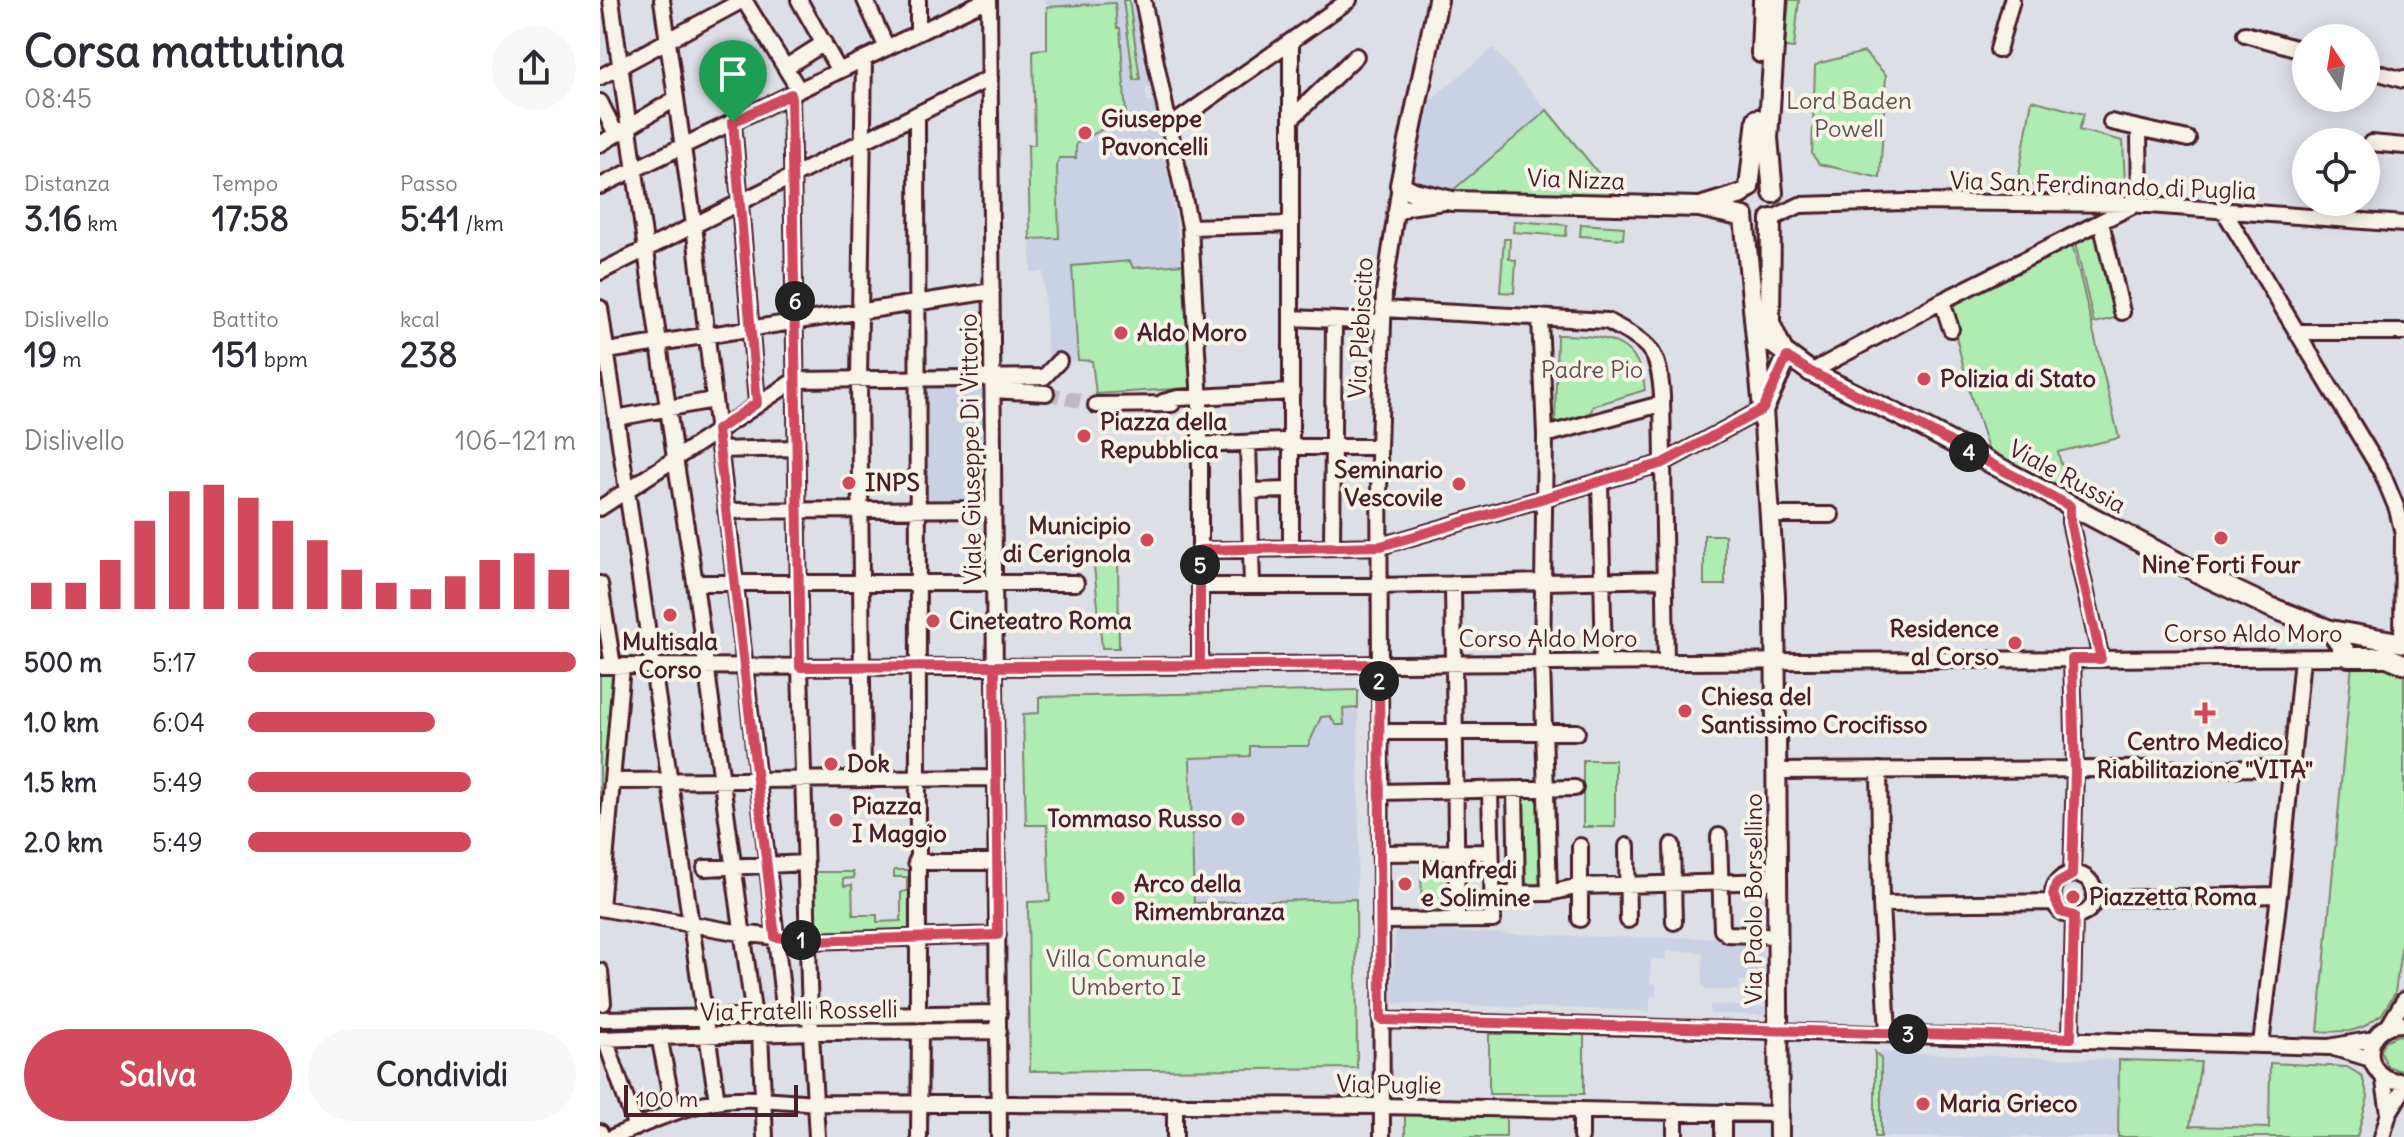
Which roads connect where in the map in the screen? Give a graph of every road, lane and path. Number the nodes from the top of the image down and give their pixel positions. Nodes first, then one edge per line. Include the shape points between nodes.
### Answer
1 (610, 0) edge
2 (662, 0) edge
3 (744, 0) edge
4 (799, 0) edge
5 (865, 0) edge
6 (918, 0) edge
7 (988, 0) edge
8 (1143, 0) edge
9 (1349, 0) edge
10 (1438, 0) edge
11 (1763, 0) edge
12 (1777, 0) edge
13 (2012, 0) edge
14 (600, 4) edge
15 (918, 33) junction
16 (2245, 34) dead end
17 (667, 41) junction
18 (824, 43) junction
19 (1291, 43) junction
20 (2292, 47) edge
21 (887, 48) junction
22 (1998, 50) dead end
23 (1356, 56) dead end
24 (864, 59) junction
25 (620, 67) junction
26 (786, 67) junction
27 (839, 71) junction
28 (2380, 73) edge
29 (600, 77) edge
30 (990, 78) junction
31 (2404, 78) edge
32 (795, 92) junction
33 (675, 99) junction
34 (600, 102) edge
35 (917, 114) junction
36 (1291, 119) junction
37 (733, 122) junction
38 (2111, 122) dead end
39 (1169, 127) junction
40 (2139, 129) junction
41 (622, 131) junction
42 (2188, 139) dead end
43 (863, 141) junction
44 (600, 144) edge
45 (2380, 144) edge
46 (2404, 146) edge
47 (682, 147) junction
48 (634, 170) junction
49 (793, 176) junction
50 (1400, 185) junction
51 (600, 186) edge
52 (1745, 191) junction
53 (1773, 193) junction
54 (1452, 201) junction
55 (740, 202) junction
56 (1800, 205) junction
57 (2138, 205) junction
58 (1699, 207) junction
59 (2224, 211) junction
60 (1395, 214) junction
61 (1744, 217) junction
62 (1771, 219) junction
63 (2101, 222) junction
64 (1291, 224) junction
65 (2404, 224) edge
66 (694, 225) junction
67 (1190, 227) junction
68 (647, 249) junction
69 (600, 272) edge
70 (992, 291) junction
71 (1942, 301) junction
72 (918, 303) junction
73 (600, 308) edge
74 (860, 312) junction
75 (2122, 312) dead end
76 (1383, 315) junction
77 (1540, 317) junction
78 (1292, 318) junction
79 (1334, 321) junction
80 (795, 322) junction
81 (601, 324) edge
82 (749, 329) junction
83 (1951, 329) dead end
84 (1757, 332) junction
85 (2297, 332) junction
86 (2404, 332) edge
87 (704, 336) junction
88 (660, 343) junction
89 (607, 351) junction
90 (1787, 357) junction
91 (1059, 361) dead end
92 (1811, 372) junction
93 (859, 379) junction
94 (919, 379) junction
95 (795, 380) junction
96 (993, 389) junction
97 (1292, 392) junction
98 (1046, 393) tunnel mouth
99 (713, 400) junction
100 (1200, 401) junction
101 (757, 403) junction
102 (1661, 404) junction
103 (1096, 405) tunnel mouth
104 (668, 408) junction
105 (1763, 409) junction
106 (616, 418) junction
107 (717, 430) junction
108 (1545, 435) junction
109 (1248, 443) junction
110 (1200, 445) junction
111 (1333, 446) junction
112 (1293, 447) junction
113 (1379, 447) junction
114 (797, 448) junction
115 (719, 450) junction
116 (675, 458) junction
117 (1663, 463) junction
118 (1600, 481) junction
119 (626, 490) junction
120 (1291, 490) junction
121 (1250, 491) junction
122 (1545, 500) junction
123 (2070, 506) junction
124 (600, 508) edge
125 (917, 508) junction
126 (798, 509) junction
127 (861, 509) junction
128 (994, 509) junction
129 (726, 511) junction
130 (1772, 515) junction
131 (1831, 515) dead end
132 (2404, 534) edge
133 (1381, 546) junction
134 (1332, 547) junction
135 (1291, 548) junction
136 (1250, 549) junction
137 (1200, 550) junction
138 (1665, 579) junction
139 (995, 582) junction
140 (1604, 582) junction
141 (695, 583) junction
142 (861, 583) junction
143 (916, 583) junction
144 (1076, 583) dead end
145 (1543, 583) junction
146 (600, 584) edge
147 (736, 584) junction
148 (799, 584) junction
149 (1453, 584) junction
150 (1200, 586) junction
151 (1252, 586) junction
152 (1380, 586) junction
153 (2330, 630) junction
154 (2403, 643) edge
155 (2349, 657) junction
156 (2302, 658) junction
157 (2072, 659) junction
158 (2101, 659) junction
159 (1777, 661) junction
160 (1666, 662) junction
161 (1542, 663) junction
162 (1604, 663) junction
163 (1379, 664) junction
164 (1452, 664) junction
165 (2404, 664) edge
166 (1200, 665) junction
167 (611, 666) edge
168 (652, 666) junction
169 (746, 666) junction
170 (706, 667) junction
171 (800, 667) junction
172 (861, 667) junction
173 (916, 667) junction
174 (995, 667) junction
175 (1380, 732) junction
176 (1453, 732) junction
177 (1544, 732) junction
178 (1577, 732) dead end
179 (2291, 768) junction
180 (1879, 770) junction
181 (2075, 770) junction
182 (1777, 771) junction
183 (917, 778) junction
184 (997, 778) junction
185 (758, 779) junction
186 (805, 779) junction
187 (863, 779) junction
188 (670, 780) junction
189 (721, 780) junction
190 (613, 781) junction
191 (1546, 788) junction
192 (1575, 788) dead end
193 (1515, 789) junction
194 (1490, 790) junction
195 (1455, 791) junction
196 (1380, 792) junction
197 (1719, 836) dead end
198 (1672, 845) dead end
199 (1580, 846) dead end
200 (1627, 846) dead end
201 (1456, 852) junction
202 (1491, 852) junction
203 (1380, 853) junction
204 (916, 862) junction
205 (997, 862) junction
206 (806, 863) junction
207 (732, 865) junction
208 (767, 865) junction
209 (705, 868) dead end
210 (2072, 875) junction
211 (1778, 881) junction
212 (1673, 883) junction
213 (1720, 883) junction
214 (1628, 885) junction
215 (1580, 886) junction
216 (1549, 893) junction
217 (1492, 894) junction
218 (1517, 894) junction
219 (2279, 895) junction
220 (2094, 899) junction
221 (2054, 902) junction
222 (1881, 904) junction
223 (600, 908) edge
224 (2074, 916) junction
225 (1580, 919) dead end
226 (1457, 920) junction
227 (1628, 920) dead end
228 (1380, 921) junction
229 (1674, 922) dead end
230 (691, 923) junction
231 (741, 933) junction
232 (998, 935) junction
233 (1778, 936) junction
234 (775, 937) junction
235 (918, 938) junction
236 (809, 941) junction
237 (600, 971) edge
238 (2404, 1000) edge
239 (603, 1003) dead end
240 (999, 1013) junction
241 (918, 1015) junction
242 (785, 1016) junction
243 (810, 1016) junction
244 (754, 1018) junction
245 (600, 1019) edge
246 (705, 1019) junction
247 (1381, 1020) junction
248 (2397, 1025) edge
249 (1778, 1030) junction
250 (920, 1031) junction
251 (999, 1031) junction
252 (811, 1032) junction
253 (1888, 1033) junction
254 (760, 1034) junction
255 (707, 1035) junction
256 (659, 1036) junction
257 (2071, 1038) junction
258 (602, 1039) edge
259 (2374, 1039) junction
260 (2261, 1044) junction
261 (2329, 1047) junction
262 (2371, 1059) junction
263 (2383, 1076) junction
264 (2404, 1081) edge
265 (2404, 1088) edge
266 (763, 1099) junction
267 (717, 1101) junction
268 (817, 1103) junction
269 (919, 1103) junction
270 (999, 1103) junction
271 (1175, 1104) junction
272 (1381, 1106) junction
273 (1581, 1110) junction
274 (1675, 1111) junction
275 (674, 1112) junction
276 (1723, 1112) junction
277 (2389, 1113) junction
278 (1779, 1114) junction
279 (636, 1128) junction
280 (613, 1137) edge
281 (765, 1137) edge
282 (817, 1137) edge
283 (919, 1137) edge
284 (999, 1137) edge
285 (1175, 1137) edge
286 (1382, 1137) edge
287 (1581, 1137) edge
288 (1675, 1137) edge
289 (1723, 1137) edge
290 (1779, 1137) edge
291 (2382, 1137) edge

1 - 14 street
1 - 25 street
2 - 17 street
3 - 17 street
3 - 26 street
4 - 18 street
5 - 21 street
6 - 15 street
7 - 15 street
7 - 30 street, Viale Giuseppe Di Vittorio
8 - 39 street
9 - 19 street
10 - 50 main road, Via Plebiscito
11 - 52 main road via 1756,137
12 - 53 main road via 1768,138
13 - 22 street
15 - 21 street
16 - 20 street
17 - 25 street
17 - 33 street
18 - 26 street
18 - 27 street
19 - 36 street
19 - 39 street
21 - 24 street
23 - 36 street
24 - 27 street
24 - 43 street
25 - 29 street
25 - 41 street
26 - 32 street
27 - 32 street
28 - 31 street
30 - 35 street
30 - 70 street, Viale Giuseppe Di Vittorio
32 - 37 street
32 - 49 street
33 - 41 street
33 - 47 street
34 - 41 street
35 - 43 street
35 - 72 street
36 - 64 street
37 - 47 street
37 - 55 street
38 - 40 street
39 - 67 street
40 - 42 street
40 - 57 street
41 - 44 street
41 - 48 street
43 - 49 street
43 - 74 street
45 - 46 street
47 - 48 street
47 - 66 street
48 - 51 street
48 - 68 street
49 - 55 street
49 - 80 street
50 - 54 main road, Via Nizza
50 - 60 street, Via Plebiscito
52 - 53 main road via 1764,186
52 - 58 main road, Via Nizza
52 - 61 main road via 1739,206
53 - 56 street, Via San Ferdinando di Puglia
53 - 62 main road via 1777,209
54 - 58 main road, Via Nizza
54 - 60 street, Via Nizza
55 - 66 street
55 - 82 street
56 - 57 street, Via San Ferdinando di Puglia
56 - 62 street, Via San Ferdinando di Puglia
57 - 59 street, Via San Ferdinando di Puglia
57 - 63 street
58 - 61 main road, Via Nizza
59 - 65 street, Via San Ferdinando di Puglia
59 - 85 street
60 - 76 street, Via Plebiscito
61 - 62 main road via 1760,224
61 - 84 main road, Via Paolo Borsellino
62 - 90 main road via 1770,323
63 - 71 street
63 - 75 street
64 - 67 street
64 - 78 street
66 - 68 street
66 - 87 street
67 - 100 street
68 - 69 street
68 - 88 street
70 - 72 street
70 - 96 street, Viale Giuseppe Di Vittorio
71 - 83 street
71 - 92 street
72 - 74 street
72 - 94 street
73 - 81 street
74 - 80 street
74 - 93 street
76 - 77 street
76 - 79 street
76 - 113 street, Via Plebiscito
77 - 102 street via 1607,321 1636,336 1650,348 1660,369
77 - 108 street
78 - 79 street
78 - 97 street
79 - 111 street
80 - 82 street
80 - 95 street
81 - 89 street
82 - 87 street
82 - 101 street
84 - 90 main road, Viale Russia
84 - 105 main road, Via Paolo Borsellino
85 - 86 street
85 - 132 street via 2382,473
87 - 88 street
87 - 99 street
88 - 89 street
88 - 104 street
89 - 106 street
90 - 92 main road, Viale Russia
90 - 105 main road
91 - 96 street via 1044,377
92 - 123 main road, Viale Russia
93 - 94 street
93 - 95 street
93 - 127 street
94 - 96 street
94 - 125 street
95 - 101 street
95 - 114 street
96 - 98 street
96 - 128 street, Viale Giuseppe Di Vittorio
97 - 100 street
97 - 112 street
99 - 104 street
99 - 107 street
100 - 103 street
100 - 110 street
101 - 107 street
102 - 108 street
102 - 117 street
104 - 106 street
104 - 116 street
105 - 117 street
105 - 130 main road, Via Paolo Borsellino
106 - 119 street
107 - 115 street
107 - 116 street
108 - 122 street
109 - 110 street
109 - 112 street via 1282,441
109 - 121 street
110 - 137 street
111 - 112 street
111 - 113 street
111 - 134 street
112 - 120 street
113 - 133 street, Via Plebiscito
114 - 115 street
114 - 126 street
115 - 129 street
116 - 119 street
116 - 141 street
117 - 118 street
117 - 138 street
118 - 122 street
118 - 140 street
119 - 124 street
119 - 168 street
120 - 121 street
120 - 135 street
121 - 136 street
122 - 133 street
122 - 145 street
123 - 153 main road, Viale Russia via 2202,575
123 - 158 street
125 - 127 street
125 - 128 street
125 - 143 street
126 - 127 street
126 - 129 street
126 - 148 street
127 - 142 street
128 - 139 street, Viale Giuseppe Di Vittorio
129 - 147 street
130 - 131 street
130 - 159 main road, Via Paolo Borsellino
132 - 154 street
133 - 134 street
133 - 152 street, Via Plebiscito
134 - 135 street
135 - 136 street
136 - 137 street
136 - 151 street
137 - 150 street
138 - 140 street
138 - 160 street
139 - 143 street
139 - 144 street
139 - 174 street, Viale Giuseppe Di Vittorio
140 - 145 street
140 - 162 street
141 - 147 street
141 - 170 street
142 - 143 street
142 - 148 street
142 - 172 street
143 - 173 street
145 - 149 street
145 - 161 street
146 - 167 street
147 - 148 street
147 - 169 street
148 - 171 street
149 - 152 street
149 - 164 street
150 - 151 street
150 - 166 street
151 - 152 street
152 - 163 street, Via Plebiscito
153 - 154 main road, Viale Russia
153 - 155 main road
155 - 156 street, Corso Aldo Moro
155 - 165 main road, Corso Aldo Moro via 2387,657
156 - 158 street, Corso Aldo Moro
156 - 179 street
157 - 158 street, Corso Aldo Moro
157 - 159 street, Corso Aldo Moro
157 - 181 street
159 - 160 street, Corso Aldo Moro
159 - 182 main road, Via Paolo Borsellino
160 - 162 street, Corso Aldo Moro
161 - 162 street, Corso Aldo Moro
161 - 164 street, Corso Aldo Moro
161 - 177 street
163 - 164 street, Corso Aldo Moro
163 - 166 street, Corso Aldo Moro
163 - 175 street, Via Plebiscito
164 - 176 street
166 - 174 street, Corso Aldo Moro
167 - 168 street, Corso Aldo Moro
167 - 190 street
168 - 170 street, Corso Aldo Moro
168 - 188 street
169 - 170 street, Corso Aldo Moro
169 - 171 street, Corso Aldo Moro
169 - 185 street
170 - 189 street
171 - 172 street, Corso Aldo Moro
171 - 186 street
172 - 173 street, Corso Aldo Moro
172 - 187 street
173 - 174 street, Corso Aldo Moro
173 - 183 street
174 - 184 street, Viale Giuseppe Di Vittorio
175 - 176 street
175 - 196 street, Via Plebiscito
176 - 177 street
176 - 195 street
177 - 178 street
177 - 191 street
179 - 181 street
179 - 219 street
180 - 181 street
180 - 182 street
180 - 222 street
181 - 210 street
182 - 211 main road, Via Paolo Borsellino
183 - 184 street
183 - 187 street
183 - 204 street
184 - 205 street, Viale Giuseppe Di Vittorio
185 - 186 street
185 - 189 street
185 - 208 street
186 - 187 street
186 - 206 street
188 - 189 street
188 - 190 street
188 - 230 street
189 - 207 street
190 - 223 street
191 - 192 street
191 - 193 street
191 - 216 street
193 - 194 street
193 - 218 street
194 - 195 street
194 - 202 street
195 - 196 street
195 - 201 street
196 - 203 street, Via Plebiscito
197 - 213 street
198 - 212 street
199 - 215 street
200 - 214 street
201 - 202 street
201 - 203 street
201 - 226 street
202 - 217 street
203 - 228 street, Via Plebiscito
204 - 205 street
204 - 235 street
205 - 232 street, Viale Giuseppe Di Vittorio
206 - 208 street
206 - 236 street
207 - 208 street
207 - 209 street
207 - 231 street
208 - 234 street
210 - 220 street via 2089,881
210 - 221 street via 2056,884
211 - 213 street
211 - 233 main road, Via Paolo Borsellino
212 - 213 street
212 - 214 street
212 - 229 street
213 - 233 street via 1724,932
214 - 215 street
214 - 227 street
215 - 216 street
215 - 225 street
216 - 218 street
217 - 218 street
217 - 226 street via 1493,920
219 - 220 street
219 - 260 street
220 - 224 street via 2087,911
221 - 222 street
221 - 224 street via 2061,912
222 - 253 street
223 - 230 street
224 - 257 street
226 - 228 street
228 - 247 street, Via Plebiscito
230 - 231 street
230 - 246 street
231 - 234 street
231 - 244 street
232 - 235 street
232 - 240 street, Viale Giuseppe Di Vittorio
233 - 249 main road, Via Paolo Borsellino
234 - 236 street
234 - 242 street
235 - 236 street
235 - 241 street
236 - 243 street
237 - 239 street
238 - 248 street
240 - 241 street, Via Fratelli Rosselli
240 - 251 street, Viale Giuseppe Di Vittorio
241 - 243 street, Via Fratelli Rosselli
242 - 243 street, Via Fratelli Rosselli
242 - 244 street, Via Fratelli Rosselli
243 - 252 street
244 - 246 street, Via Fratelli Rosselli
245 - 246 street, Via Fratelli Rosselli
246 - 255 street
247 - 249 street
247 - 272 street, Via Plebiscito
248 - 259 street
249 - 253 street
249 - 278 main road, Via Paolo Borsellino
250 - 251 street, Via Fratelli Rosselli
250 - 252 street, Via Fratelli Rosselli
250 - 269 street
251 - 270 street, Viale Giuseppe Di Vittorio
252 - 254 street, Via Fratelli Rosselli
252 - 268 street
253 - 257 street
254 - 255 street, Via Fratelli Rosselli
254 - 266 street
255 - 256 street, Via Fratelli Rosselli
255 - 267 street
256 - 258 street, Via Fratelli Rosselli
256 - 275 street
257 - 260 street
258 - 279 street
259 - 261 street
259 - 262 street
260 - 261 street
261 - 262 street
262 - 263 street
263 - 264 street
263 - 277 street
265 - 277 street
266 - 267 street, Via Puglie
266 - 268 street, Via Puglie
266 - 281 street
267 - 275 street, Via Puglie
268 - 269 street, Via Puglie
268 - 282 street
269 - 270 street, Via Puglie
269 - 283 street
270 - 271 street, Via Puglie
270 - 284 street, Viale Giuseppe Di Vittorio
271 - 272 street, Via Puglie
271 - 285 street
272 - 273 street, Via Puglie
272 - 286 street, Via Plebiscito
273 - 274 street, Via Puglie
273 - 287 street
274 - 276 street, Via Puglie
274 - 288 street
275 - 279 street, Via Puglie
276 - 278 street, Via Puglie
276 - 289 street
277 - 291 street
278 - 290 main road, Via Paolo Borsellino
279 - 280 street, Via Puglie

